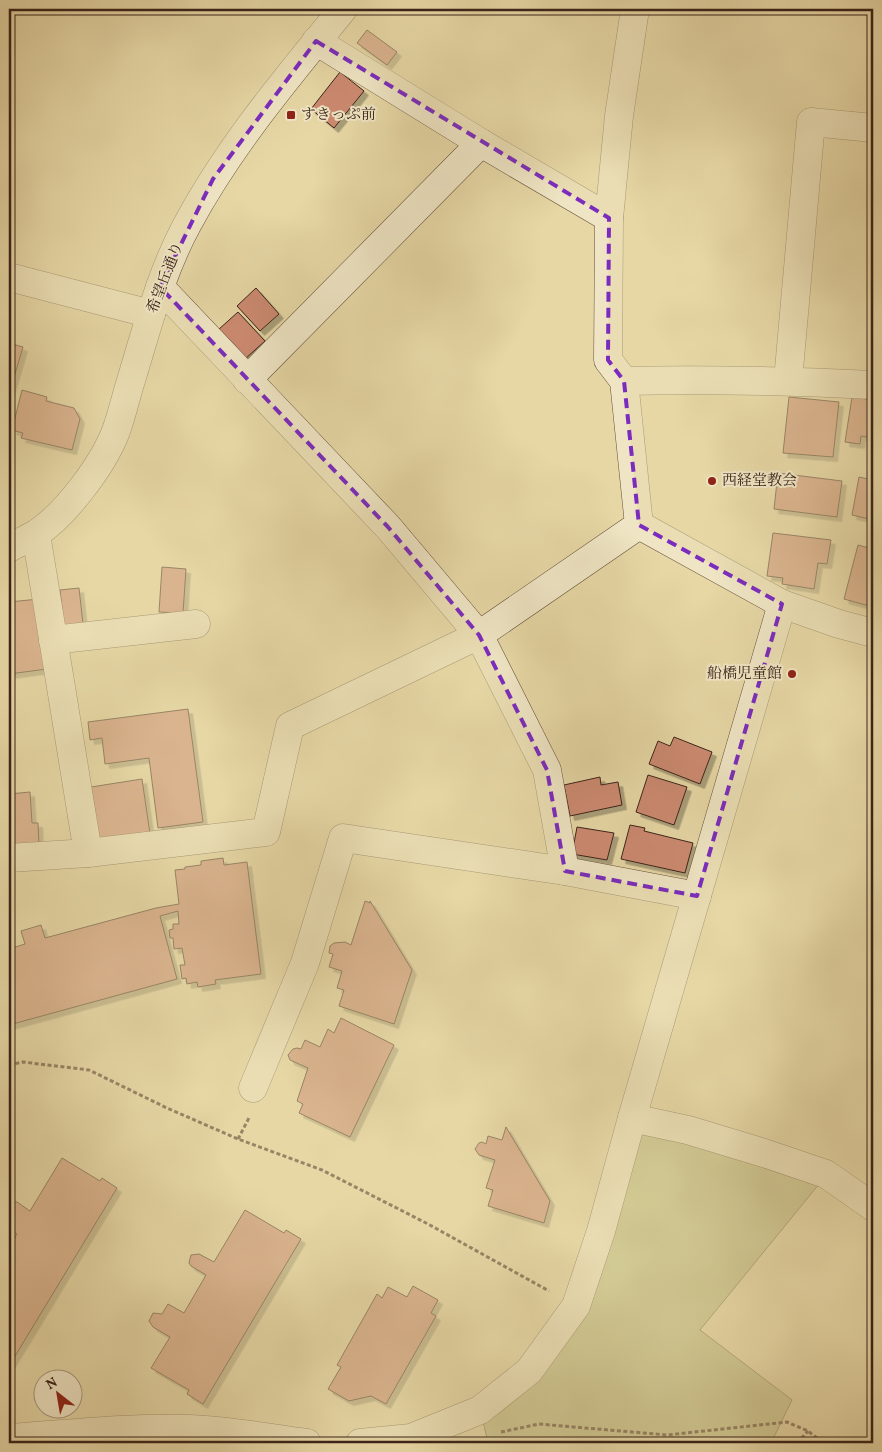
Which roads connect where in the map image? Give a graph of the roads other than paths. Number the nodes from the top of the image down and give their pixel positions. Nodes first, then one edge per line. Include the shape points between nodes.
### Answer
1 (342, 9) edge
2 (635, 9) edge
3 (316, 41) junction
4 (873, 128) edge
5 (481, 143) junction
6 (609, 218) junction
7 (9, 277) edge
8 (160, 287) junction
9 (151, 314) junction
10 (248, 380) junction
11 (624, 381) junction
12 (788, 381) junction
13 (873, 385) edge
14 (638, 525) junction
15 (36, 534) junction
16 (9, 548) edge
17 (782, 604) junction
18 (196, 624) dead end
19 (873, 633) edge
20 (479, 635) junction
21 (53, 640) junction
22 (88, 854) junction
23 (9, 858) edge
24 (565, 870) junction
25 (697, 896) junction
26 (253, 1088) dead end
27 (632, 1118) junction
28 (873, 1207) edge
29 (9, 1438) edge
30 (307, 1443) edge
31 (360, 1443) edge

1 - 3 street, 希望丘通り
2 - 6 street via 619,116
3 - 5 street
3 - 8 street, 希望丘通り via 270,98 213,179 187,225
4 - 12 street via 811,122
5 - 6 street
5 - 10 street
6 - 11 street via 608,360
7 - 9 street
8 - 9 street, 希望丘通り
8 - 10 street
9 - 15 street, 希望丘通り via 116,432 94,472 69,506
10 - 20 street via 388,527
11 - 12 street
11 - 14 street
12 - 13 street
14 - 17 street
14 - 20 street
15 - 16 street, 希望丘通り
15 - 21 street
17 - 19 street
17 - 25 street
18 - 21 street
20 - 22 street via 290,726 266,832
20 - 24 street via 547,770
21 - 22 street
22 - 23 street
24 - 25 street
24 - 26 street via 343,838 305,963
25 - 27 street
27 - 28 street via 688,1130 826,1174
27 - 31 street via 601,1231 576,1306 529,1371 480,1410 411,1438
29 - 30 street via 189,1429

